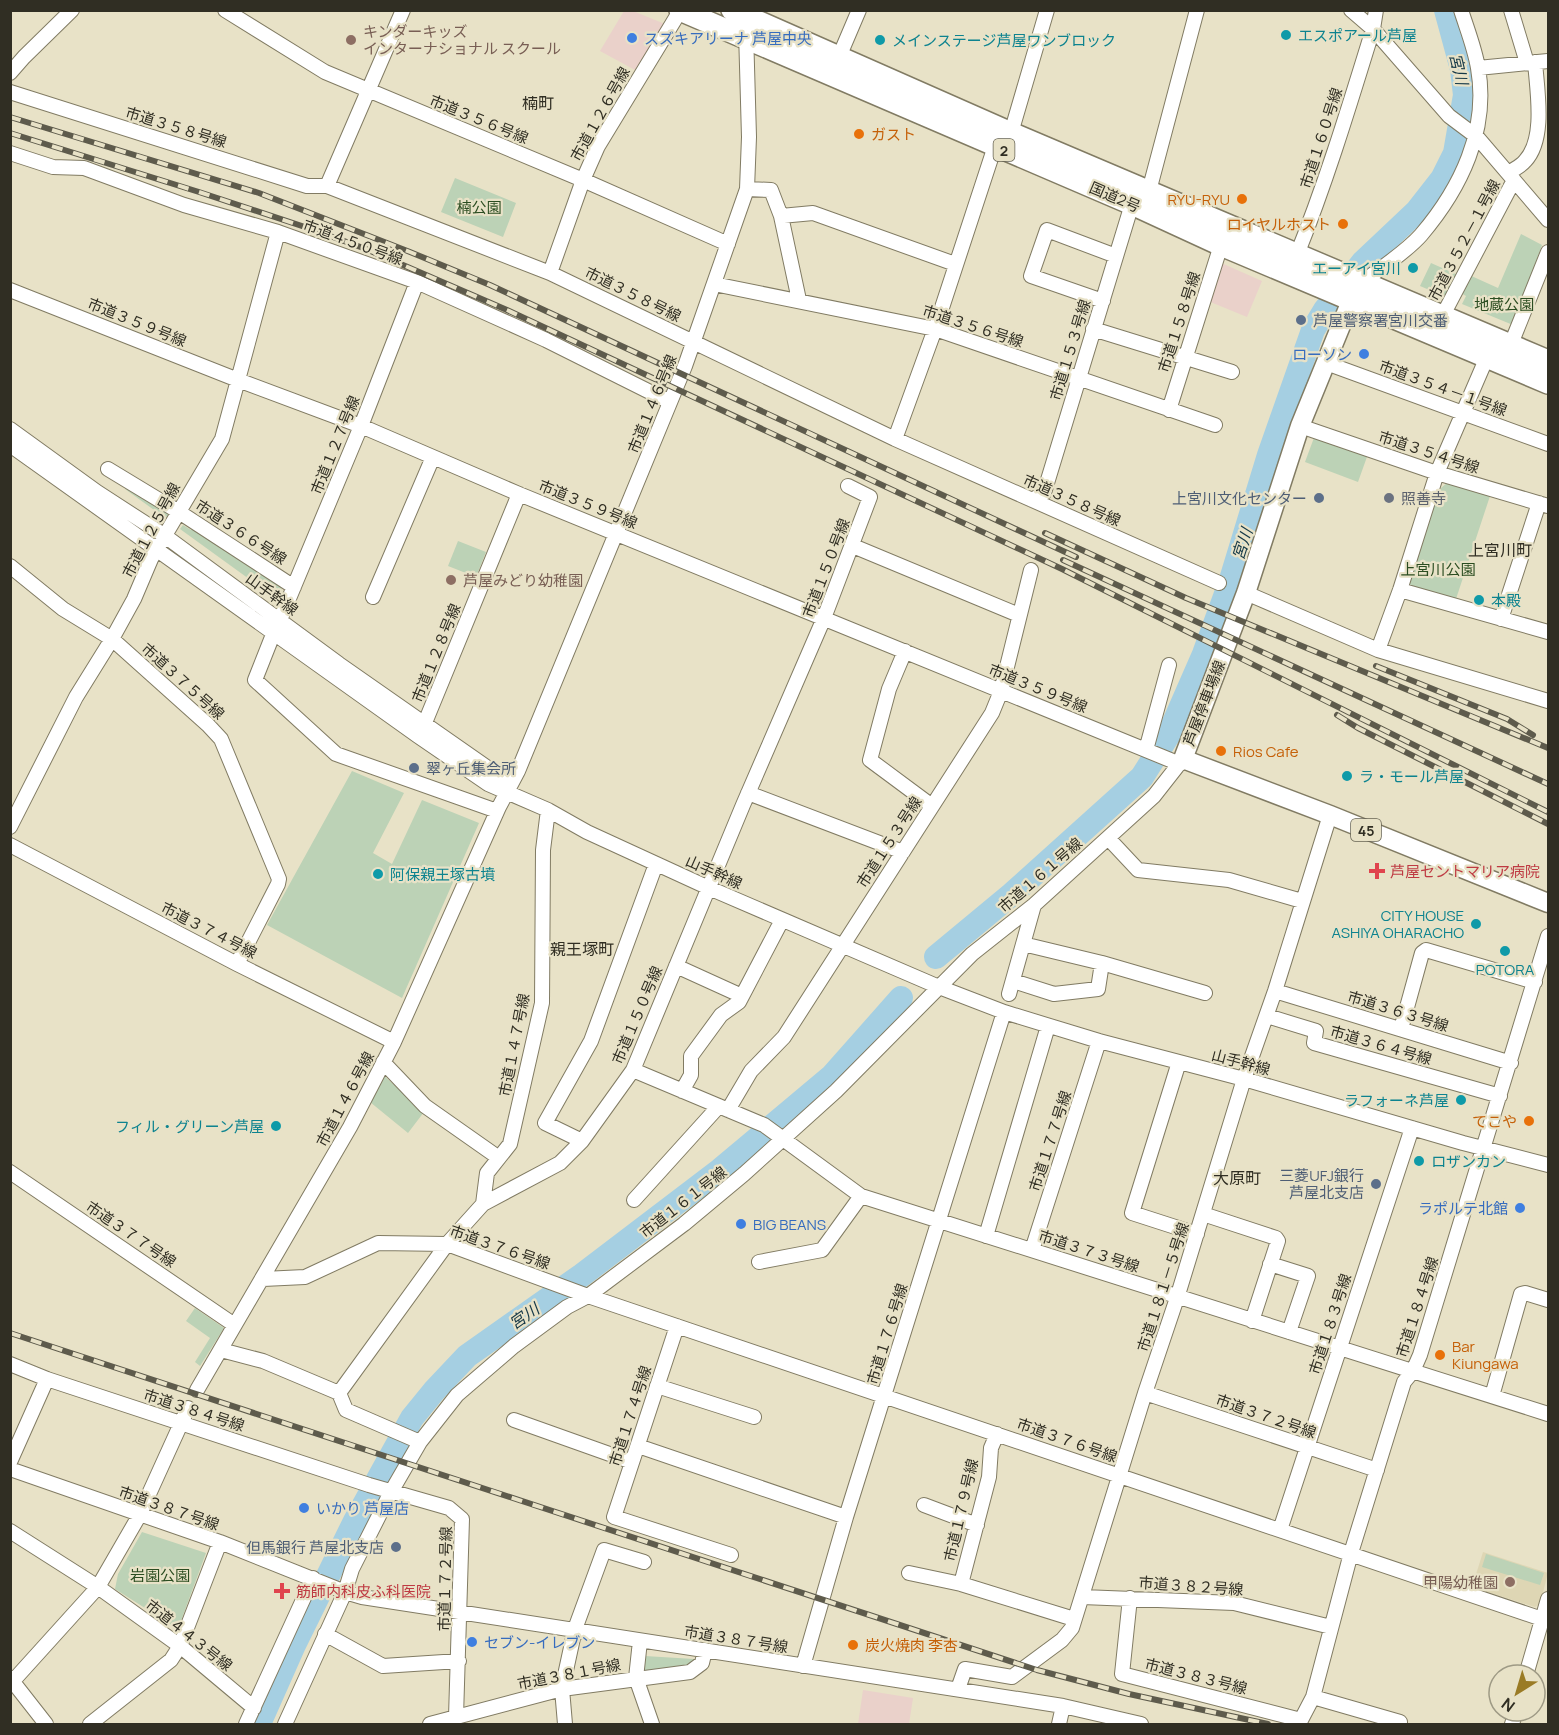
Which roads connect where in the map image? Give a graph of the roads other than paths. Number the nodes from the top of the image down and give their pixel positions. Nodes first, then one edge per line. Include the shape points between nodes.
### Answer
1 (72, 10) edge
2 (225, 10) edge
3 (403, 10) edge
4 (680, 10) edge
5 (859, 10) edge
6 (1047, 10) edge
7 (1197, 10) edge
8 (1351, 10) edge
9 (1376, 10) edge
10 (1461, 10) edge
11 (1511, 10) edge
12 (741, 12) edge
13 (1373, 29) junction
14 (746, 38) junction
15 (839, 57) junction
16 (1537, 62) edge
17 (1478, 68) junction
18 (10, 74) edge
19 (368, 91) junction
20 (10, 92) edge
21 (1473, 134) junction
22 (1003, 139) junction
23 (10, 153) edge
24 (1512, 176) junction
25 (583, 180) junction
26 (327, 186) junction
27 (747, 189) junction
28 (1149, 190) junction
29 (1132, 204) junction
30 (781, 216) junction
31 (1548, 220) edge
32 (278, 232) junction
33 (728, 244) junction
34 (1221, 245) junction
35 (1548, 252) edge
36 (1297, 253) junction
37 (1116, 256) junction
38 (955, 264) junction
39 (550, 273) junction
40 (1289, 274) junction
41 (1355, 277) junction
42 (417, 282) junction
43 (714, 284) junction
44 (10, 290) edge
45 (1341, 296) junction
46 (799, 300) junction
47 (1103, 301) junction
48 (1443, 315) junction
49 (935, 328) junction
50 (1094, 329) junction
51 (693, 341) junction
52 (1511, 344) junction
53 (1185, 357) junction
54 (1487, 357) junction
55 (1548, 361) edge
56 (1326, 363) junction
57 (1232, 372) dead end
58 (1079, 379) junction
59 (238, 380) junction
60 (1548, 383) edge
61 (670, 402) junction
62 (1169, 410) junction
63 (1464, 413) junction
64 (1215, 425) dead end
65 (361, 426) junction
66 (1300, 426) junction
67 (10, 429) edge
68 (895, 439) junction
69 (1548, 444) edge
70 (10, 445) edge
71 (433, 457) junction
72 (108, 469) dead end
73 (1437, 473) junction
74 (848, 486) dead end
75 (519, 494) junction
76 (1032, 500) junction
77 (1544, 505) edge
78 (179, 512) junction
79 (617, 534) junction
80 (161, 542) junction
81 (853, 546) junction
82 (10, 566) edge
83 (1031, 570) dead end
84 (1219, 583) dead end
85 (294, 587) junction
86 (1400, 590) junction
87 (1246, 593) junction
88 (373, 597) dead end
89 (1019, 615) junction
90 (824, 618) junction
91 (1502, 619) junction
92 (277, 626) junction
93 (1548, 632) edge
94 (112, 639) junction
95 (1378, 650) junction
96 (905, 651) junction
97 (1169, 666) dead end
98 (1001, 691) junction
99 (1548, 700) edge
100 (424, 724) junction
101 (1154, 753) junction
102 (1182, 761) junction
103 (509, 792) junction
104 (748, 793) junction
105 (932, 806) junction
106 (548, 810) junction
107 (498, 811) junction
108 (1330, 815) junction
109 (10, 827) edge
110 (1108, 838) junction
111 (10, 845) edge
112 (903, 852) junction
113 (656, 864) junction
114 (709, 888) junction
115 (1302, 901) junction
116 (1548, 903) edge
117 (1034, 905) junction
118 (783, 920) junction
119 (1548, 936) edge
120 (1023, 944) junction
121 (842, 945) junction
122 (1102, 963) junction
123 (237, 964) junction
124 (676, 966) junction
125 (1535, 982) junction
126 (933, 985) junction
127 (1275, 991) junction
128 (1205, 993) dead end
129 (742, 996) junction
130 (1004, 1012) junction
131 (1267, 1016) junction
132 (1048, 1026) junction
133 (1401, 1029) junction
134 (1099, 1041) junction
135 (394, 1042) junction
136 (383, 1062) junction
137 (1179, 1062) junction
138 (1511, 1063) junction
139 (633, 1070) junction
140 (1244, 1079) junction
141 (682, 1090) junction
142 (1500, 1096) junction
143 (724, 1108) junction
144 (1412, 1128) junction
145 (773, 1132) junction
146 (582, 1141) junction
147 (1485, 1148) junction
148 (499, 1158) junction
149 (1548, 1165) edge
150 (10, 1172) edge
151 (861, 1196) junction
152 (634, 1200) dead end
153 (483, 1204) junction
154 (1203, 1214) junction
155 (939, 1221) junction
156 (1197, 1234) junction
157 (986, 1236) junction
158 (447, 1244) junction
159 (1032, 1250) junction
160 (759, 1263) dead end
161 (1270, 1264) junction
162 (262, 1279) junction
163 (581, 1294) junction
164 (1178, 1298) junction
165 (1548, 1300) edge
166 (1252, 1321) junction
167 (233, 1324) junction
168 (677, 1326) junction
169 (1289, 1332) junction
170 (1340, 1348) junction
171 (221, 1350) junction
172 (10, 1364) edge
173 (1413, 1371) junction
174 (48, 1379) junction
175 (657, 1386) junction
176 (197, 1390) dead end
177 (339, 1393) junction
178 (1145, 1393) junction
179 (885, 1396) junction
180 (1492, 1396) junction
181 (188, 1408) dead end
182 (1548, 1414) edge
183 (754, 1417) dead end
184 (514, 1420) dead end
185 (181, 1423) junction
186 (997, 1434) junction
187 (416, 1440) junction
188 (638, 1446) junction
189 (1307, 1447) junction
190 (10, 1462) edge
191 (632, 1462) junction
192 (10, 1469) edge
193 (1377, 1470) junction
194 (1121, 1476) junction
195 (379, 1488) junction
196 (924, 1505) dead end
197 (139, 1515) junction
198 (846, 1517) junction
199 (977, 1525) junction
200 (1280, 1530) junction
201 (10, 1531) edge
202 (220, 1542) junction
203 (1351, 1553) junction
204 (731, 1555) dead end
205 (644, 1562) dead end
206 (909, 1573) dead end
207 (319, 1581) junction
208 (961, 1584) junction
209 (98, 1587) junction
210 (345, 1592) junction
211 (1082, 1597) junction
212 (1130, 1598) junction
213 (1548, 1599) edge
214 (460, 1612) junction
215 (1074, 1619) junction
216 (1545, 1620) edge
217 (1331, 1627) junction
218 (575, 1629) junction
219 (326, 1634) junction
220 (640, 1641) junction
221 (180, 1646) junction
222 (705, 1650) junction
223 (459, 1661) junction
224 (1530, 1663) edge
225 (803, 1666) junction
226 (636, 1678) junction
227 (12, 1680) edge
228 (562, 1689) junction
229 (958, 1689) junction
230 (1312, 1697) junction
231 (1063, 1706) junction
232 (254, 1708) junction
233 (456, 1717) junction
234 (1301, 1719) joint
235 (1400, 1722) dead end
236 (46, 1725) edge
237 (90, 1725) edge
238 (246, 1725) edge
239 (285, 1725) edge
240 (430, 1725) edge
241 (566, 1725) edge
242 (652, 1725) edge
243 (1059, 1725) edge
244 (1141, 1725) edge

1 - 18 street
2 - 19 street, 市道３５６号線 via 326,72
3 - 19 street
4 - 14 highway, 国道2号 / 2
4 - 25 street, 市道１２６号線 via 598,146
5 - 15 street
6 - 22 street
7 - 28 street
8 - 13 street
9 - 13 street, 市道１６０号線
10 - 17 street
11 - 16 street, 市道３５２－１号線
12 - 14 street, 市道１４６号線
12 - 15 highway, 国道2号 / 2
13 - 21 street via 1449,116
13 - 36 street, 市道１６０号線
14 - 22 highway, 国道2号 / 2
14 - 27 street, 市道１４６号線
15 - 22 highway, 国道2号 / 2
16 - 17 street
16 - 24 street, 市道３５２－１号線 via 1538,125 1534,144
17 - 21 street via 1480,116
19 - 25 street, 市道３５６号線
19 - 26 street
20 - 26 street, 市道３５８号線 via 307,186
21 - 24 street
21 - 41 street via 1453,191 1420,236
22 - 28 highway, 国道2号 / 2
22 - 29 highway, 国道2号 / 2
22 - 38 street
23 - 32 street, 市道４５０号線 via 52,167 84,168 184,205
24 - 31 street
24 - 48 street, 市道３５２－１号線
25 - 33 street, 市道３５６号線
25 - 39 street, 市道１２６号線
26 - 39 street, 市道３５８号線
27 - 30 street via 771,190
27 - 33 street, 市道１４６号線
28 - 36 highway, 国道2号 / 2
29 - 34 highway, 国道2号 / 2
29 - 37 street, 市道１５３号線
30 - 38 street via 813,213
30 - 46 street
32 - 42 street, 市道４５０号線
32 - 59 street, 市道１２５号線
33 - 43 street, 市道１４６号線
34 - 40 highway, 国道2号 / 2
34 - 53 street, 市道１５８号線
35 - 52 street
36 - 40 street, 市道１６０号線
36 - 41 highway, 国道2号 / 2
37 - 47 street, 市道１５３号線
37 - 47 street via 1047,230 1031,276
38 - 49 street
39 - 51 street, 市道３５８号線
40 - 45 highway, 国道2号 / 2
41 - 45 main road, 芦屋停車場線
41 - 48 highway, 国道2号 / 2
42 - 61 street, 市道４５０号線
42 - 65 street, 市道１２７号線
43 - 46 street, 市道３５６号線
43 - 51 street, 市道１４６号線
44 - 59 street, 市道３５９号線
45 - 54 highway, 国道2号 / 2
45 - 56 main road, 芦屋停車場線
46 - 49 street, 市道３５６号線
47 - 50 street, 市道１５３号線
48 - 52 highway, 国道2号 / 2
49 - 58 street, 市道３５６号線
49 - 68 street
50 - 53 street
50 - 58 street, 市道１５３号線
51 - 61 street, 市道１４６号線
51 - 68 street, 市道３５８号線
52 - 55 highway, 国道2号 / 2
53 - 57 street
53 - 62 street, 市道１５８号線
54 - 60 highway, 国道2号 / 2
54 - 63 street
56 - 63 street, 市道３５４－１号線
56 - 66 main road, 芦屋停車場線
58 - 62 street, 市道３５６号線
58 - 76 street, 市道１５３号線 via 1044,493
59 - 65 street, 市道３５９号線
59 - 78 street, 市道１２５号線 via 222,439
61 - 79 street, 市道１４６号線
62 - 64 street, 市道３５６号線
63 - 69 street, 市道３５４－１号線
63 - 73 street
65 - 71 street, 市道３５９号線
65 - 85 street, 市道１２７号線
66 - 73 street, 市道３５４号線
66 - 87 main road, 芦屋停車場線
67 - 80 street, 山手幹線
68 - 76 street, 市道３５８号線
70 - 80 street, 山手幹線 via 85,500
71 - 75 street, 市道３５９号線
71 - 88 street
72 - 78 street, 市道３６６号線
73 - 77 street, 市道３５４号線
73 - 86 street
74 - 81 street, 市道１５０号線 via 870,497
75 - 79 street, 市道３５９号線
75 - 100 street, 市道１２８号線
76 - 84 street, 市道３５８号線
77 - 91 street
78 - 80 street, 市道１２５号線
78 - 85 street, 市道３６６号線
79 - 90 street, 市道３５９号線
79 - 103 street, 市道１４６号線
80 - 92 street, 山手幹線
80 - 94 street, 市道１２５号線
81 - 89 street
81 - 90 street, 市道１５０号線
82 - 94 street, 市道３７５号線 via 63,609
83 - 89 street, 市道１５３号線
85 - 92 street, 市道１２７号線
86 - 91 street
86 - 95 street
87 - 95 street
87 - 102 main road, 芦屋停車場線
89 - 98 street, 市道１５３号線
90 - 96 street, 市道３５９号線
90 - 104 street, 市道１５０号線
91 - 93 street
92 - 100 street, 山手幹線
92 - 103 street, 山手幹線 via 471,772
92 - 107 street, 市道１２７号線 via 255,680 336,754
94 - 109 street, 市道１２５号線 via 76,697
94 - 123 street, 市道３７５号線 via 221,739 279,879
95 - 99 street
96 - 98 street, 市道３５９号線
96 - 105 street via 889,689 870,760
97 - 101 street
98 - 101 street, 市道３５９号線
98 - 105 street, 市道１５３号線 via 992,713
100 - 103 street, 山手幹線 via 495,773
101 - 102 street, 市道３５９号線
102 - 108 main road, 芦屋停車場線 / 45
102 - 110 street, 市道１６１号線 via 1154,796
103 - 106 street, 山手幹線
103 - 107 street, 市道１４６号線
104 - 112 street
104 - 114 street, 市道１５０号線
105 - 112 street, 市道１５３号線
106 - 113 street, 山手幹線
106 - 148 street, 市道１４７号線 via 543,850 542,1004 510,1144
107 - 135 street, 市道１４６号線
108 - 115 street, 市道１８１－５号線
108 - 116 main road, 芦屋停車場線 / 45
110 - 115 street via 1138,870 1229,880
110 - 117 street, 市道１６１号線
111 - 123 street, 市道３７４号線
112 - 121 street, 市道１５３号線
113 - 114 street, 山手幹線
113 - 146 street via 591,1041 545,1123
114 - 118 street, 山手幹線
114 - 124 street, 市道１５０号線
115 - 127 street, 市道１８１－５号線
117 - 120 street
117 - 126 street, 市道１６１号線
118 - 121 street, 山手幹線
118 - 129 street
119 - 125 street, 市道１８４号線
120 - 122 street
120 - 122 street via 1011,987 1053,994 1098,989
121 - 126 street, 山手幹線
121 - 143 street, 市道１５３号線 via 784,1037
122 - 128 street
123 - 135 street, 市道３７４号線
124 - 129 street
124 - 139 street, 市道１５０号線
125 - 133 street via 1426,950
125 - 138 street, 市道１８４号線
126 - 130 street, 山手幹線
126 - 145 street, 市道１６１号線 via 836,1091
127 - 131 street, 市道１８１－５号線
127 - 133 street, 市道３６３号線
129 - 141 street via 721,1015 691,1056 691,1075
130 - 132 street, 山手幹線
130 - 155 street, 市道１７６号線
131 - 140 street, 市道１８１－５号線
131 - 142 street, 市道３６４号線 via 1316,1032 1314,1043
132 - 134 street, 山手幹線
132 - 157 street
133 - 138 street, 市道３６３号線
134 - 137 street, 山手幹線
134 - 159 street, 市道１７７号線
135 - 136 street, 市道１４６号線
136 - 148 street via 426,1106
136 - 162 street, 市道１４６号線
137 - 140 street, 山手幹線
137 - 156 street via 1132,1214
138 - 142 street, 市道１８４号線
139 - 141 street, 市道３７３号線
139 - 146 street, 市道１５０号線
140 - 144 street, 山手幹線
140 - 154 street, 市道１８１－５号線
141 - 143 street, 市道３７３号線
142 - 147 street, 市道１８４号線
143 - 145 street, 市道３７３号線
143 - 152 street, 市道１５３号線
144 - 147 street, 山手幹線
144 - 170 street, 市道１８３号線
145 - 151 street, 市道３７３号線
145 - 163 street, 市道１６１号線 via 684,1224
146 - 153 street, 市道１５０号線 via 560,1163
147 - 149 street, 山手幹線
147 - 173 street, 市道１８４号線
148 - 153 street, 市道１４７号線 via 487,1173
150 - 167 street, 市道３７７号線
151 - 155 street, 市道３７３号線
151 - 160 street via 822,1250
153 - 158 street, 市道１５０号線
154 - 156 street, 市道１８１－５号線
154 - 161 street via 1276,1238
155 - 157 street, 市道３７３号線
155 - 179 street, 市道１７６号線
156 - 164 street, 市道１８１－５号線
157 - 159 street, 市道３７３号線
158 - 162 street, 市道３７６号線 via 378,1243 305,1277
158 - 163 street, 市道３７６号線
158 - 177 street, 市道１５０号線
159 - 164 street, 市道３７３号線
161 - 166 street
161 - 169 street via 1308,1276
162 - 167 street, 市道１４６号線
163 - 168 street, 市道３７６号線
163 - 187 street, 市道１６１号線 via 457,1395
164 - 166 street, 市道３７３号線
164 - 178 street, 市道１８１－５号線
165 - 180 street via 1521,1294
166 - 169 street, 市道３７３号線
167 - 171 street, 市道１４６号線
168 - 175 street, 市道１７４号線
168 - 179 street, 市道３７６号線
169 - 170 street, 市道３７３号線
170 - 173 street, 市道３７３号線
170 - 189 street, 市道１８３号線
171 - 176 street, 市道１４６号線
171 - 177 street via 263,1361
172 - 174 street, 市道３８４号線
173 - 180 street, 市道３７３号線
173 - 193 street, 市道１８４号線 via 1404,1382
174 - 185 street, 市道３８４号線
174 - 190 street
175 - 183 street
175 - 188 street, 市道１７４号線
177 - 187 street via 346,1410
178 - 189 street, 市道３７２号線
178 - 194 street, 市道１８１－５号線
179 - 186 street, 市道３７６号線
179 - 198 street, 市道１７６号線
180 - 182 street, 市道３７３号線
181 - 185 street
184 - 191 street
185 - 195 street, 市道３８４号線
185 - 197 street
186 - 194 street, 市道３７６号線
186 - 199 street, 市道１７９号線
187 - 195 street, 市道１６１号線
188 - 191 street, 市道１７４号線
188 - 198 street
189 - 193 street, 市道３７２号線
189 - 200 street, 市道１８３号線
191 - 204 street, 市道１７４号線 via 614,1517
192 - 197 street, 市道３８７号線
193 - 203 street, 市道１８４号線
194 - 200 street, 市道３７６号線
194 - 211 street, 市道１８１－５号線
195 - 210 street, 市道１６１号線
195 - 214 street, 市道１７２号線 via 448,1508 462,1519
196 - 199 street
197 - 202 street, 市道３８７号線
197 - 209 street
198 - 225 street, 市道１７６号線
199 - 208 street, 市道１７９号線
200 - 203 street, 市道３７６号線
201 - 209 street, 市道４４３号線
202 - 207 street, 市道３８７号線
202 - 221 street
203 - 216 street, 市道３７６号線
203 - 217 street, 市道１８４号線
205 - 218 street via 604,1550
206 - 208 street
207 - 210 street, 市道３８７号線
207 - 232 street
208 - 215 street, 市道１７９号線
209 - 221 street, 市道４４３号線
209 - 227 street
210 - 214 street, 市道３８７号線
210 - 219 street, 市道１６１号線
211 - 212 street, 市道３８２号線
211 - 215 street, 市道１８１－５号線
212 - 217 street, 市道３８２号線 via 1234,1603
212 - 234 street, 市道３８３号線 via 1122,1674
213 - 216 street
214 - 218 street, 市道３８７号線
214 - 223 street, 市道１７２号線
215 - 229 street, 市道１８１－５号線 via 1062,1640 1012,1677 965,1669
216 - 224 street
217 - 230 street, 市道１８４号線
218 - 220 street, 市道３８７号線
218 - 228 street
219 - 223 street via 383,1666
219 - 239 street, 市道１６１号線
220 - 222 street, 市道３８７号線
220 - 226 street
221 - 232 street, 市道４４３号線
221 - 237 street via 171,1660
222 - 225 street, 市道３８７号線
222 - 226 street, 市道３８１号線 via 702,1663 690,1672
223 - 233 street, 市道１７２号線
225 - 229 street, 市道３８７号線
226 - 228 street, 市道３８１号線
226 - 242 street
227 - 236 street
228 - 233 street, 市道３８１号線
228 - 241 street
229 - 231 street, 市道３８７号線
230 - 234 street, 市道１８４号線
230 - 235 street
231 - 243 street
231 - 244 street, 市道３８７号線
232 - 238 street
233 - 240 street, 市道３８１号線

